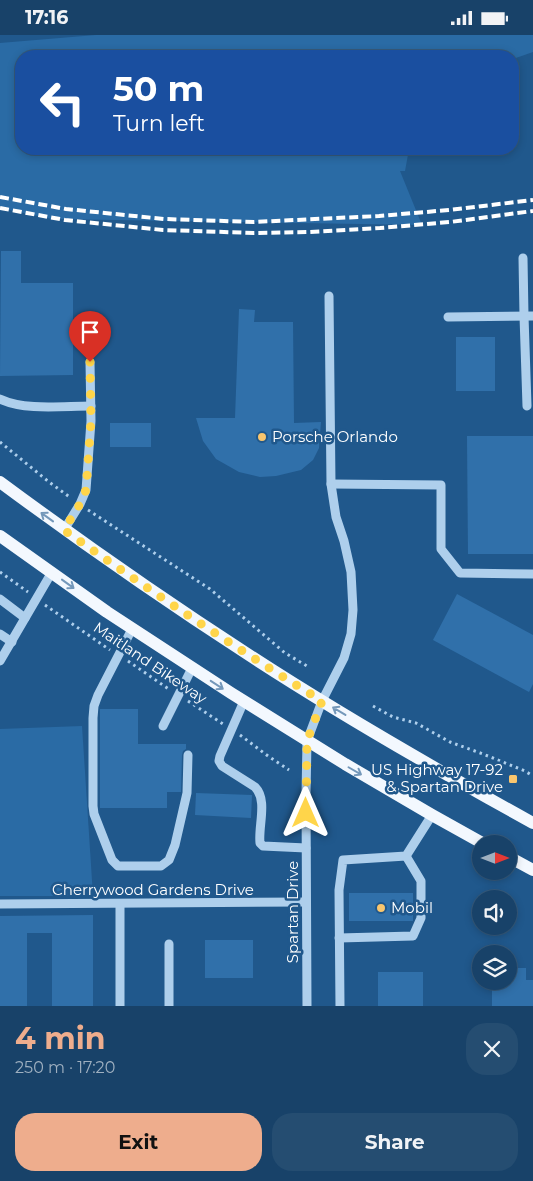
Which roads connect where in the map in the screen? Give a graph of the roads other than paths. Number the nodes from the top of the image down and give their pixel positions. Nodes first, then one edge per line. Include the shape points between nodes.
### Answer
1 (523, 258) dead end
2 (329, 296) dead end
3 (528, 316) edge
4 (448, 317) dead end
5 (90, 362) dead end
6 (0, 399) edge
7 (91, 406) junction
8 (526, 406) dead end
9 (0, 482) edge
10 (331, 484) junction
11 (64, 530) junction
12 (0, 536) edge
13 (52, 572) junction
14 (533, 574) edge
15 (0, 599) edge
16 (25, 618) junction
17 (132, 629) junction
18 (0, 634) edge
19 (12, 642) junction
20 (0, 661) edge
21 (192, 668) junction
22 (244, 701) junction
23 (322, 701) junction
24 (163, 727) dead end
25 (307, 741) junction
26 (188, 755) dead end
27 (432, 815) junction
28 (533, 823) edge
29 (472, 837) edge
30 (306, 848) junction
31 (406, 856) junction
32 (518, 862) edge
33 (533, 870) edge
34 (306, 902) junction
35 (120, 903) junction
36 (0, 904) edge
37 (340, 938) junction
38 (169, 945) dead end
39 (120, 1006) edge
40 (169, 1006) edge
41 (307, 1006) edge
42 (340, 1006) edge

1 - 3 street
2 - 10 street, Spartan Drive
3 - 4 street
3 - 8 street
5 - 7 street
6 - 7 street via 33,407
7 - 11 street via 86,490
11 -> 9 main road
10 - 14 street via 441,485 441,549 460,573
10 - 23 street, Spartan Drive via 351,572 353,610 344,658
11 - 23 main road via 251,657
12 - 13 main road
13 - 16 street
13 -> 17 main road
15 - 16 street
16 - 19 street
17 - 21 main road
17 - 26 street via 98,695 93,717 94,814 112,860 118,866 161,866 169,860 187,793
18 - 19 street
19 - 20 street
21 -> 22 main road
21 - 24 street
22 - 25 main road
22 - 30 street via 219,761 259,791 262,799 260,843 263,846
23 - 25 street, Spartan Drive
28 -> 23 main road
25 -> 27 main road
25 - 30 street, Spartan Drive
27 - 29 main road
27 - 31 street
30 - 34 street, Spartan Drive
31 - 37 street via 343,860 339,890
31 - 37 street via 421,881 421,918 413,936
32 - 33 main road
34 - 35 street, Cherrywood Gardens Drive
34 - 41 street, Spartan Drive
35 - 36 street, Cherrywood Gardens Drive
35 - 39 street
37 - 42 street
38 - 40 street

